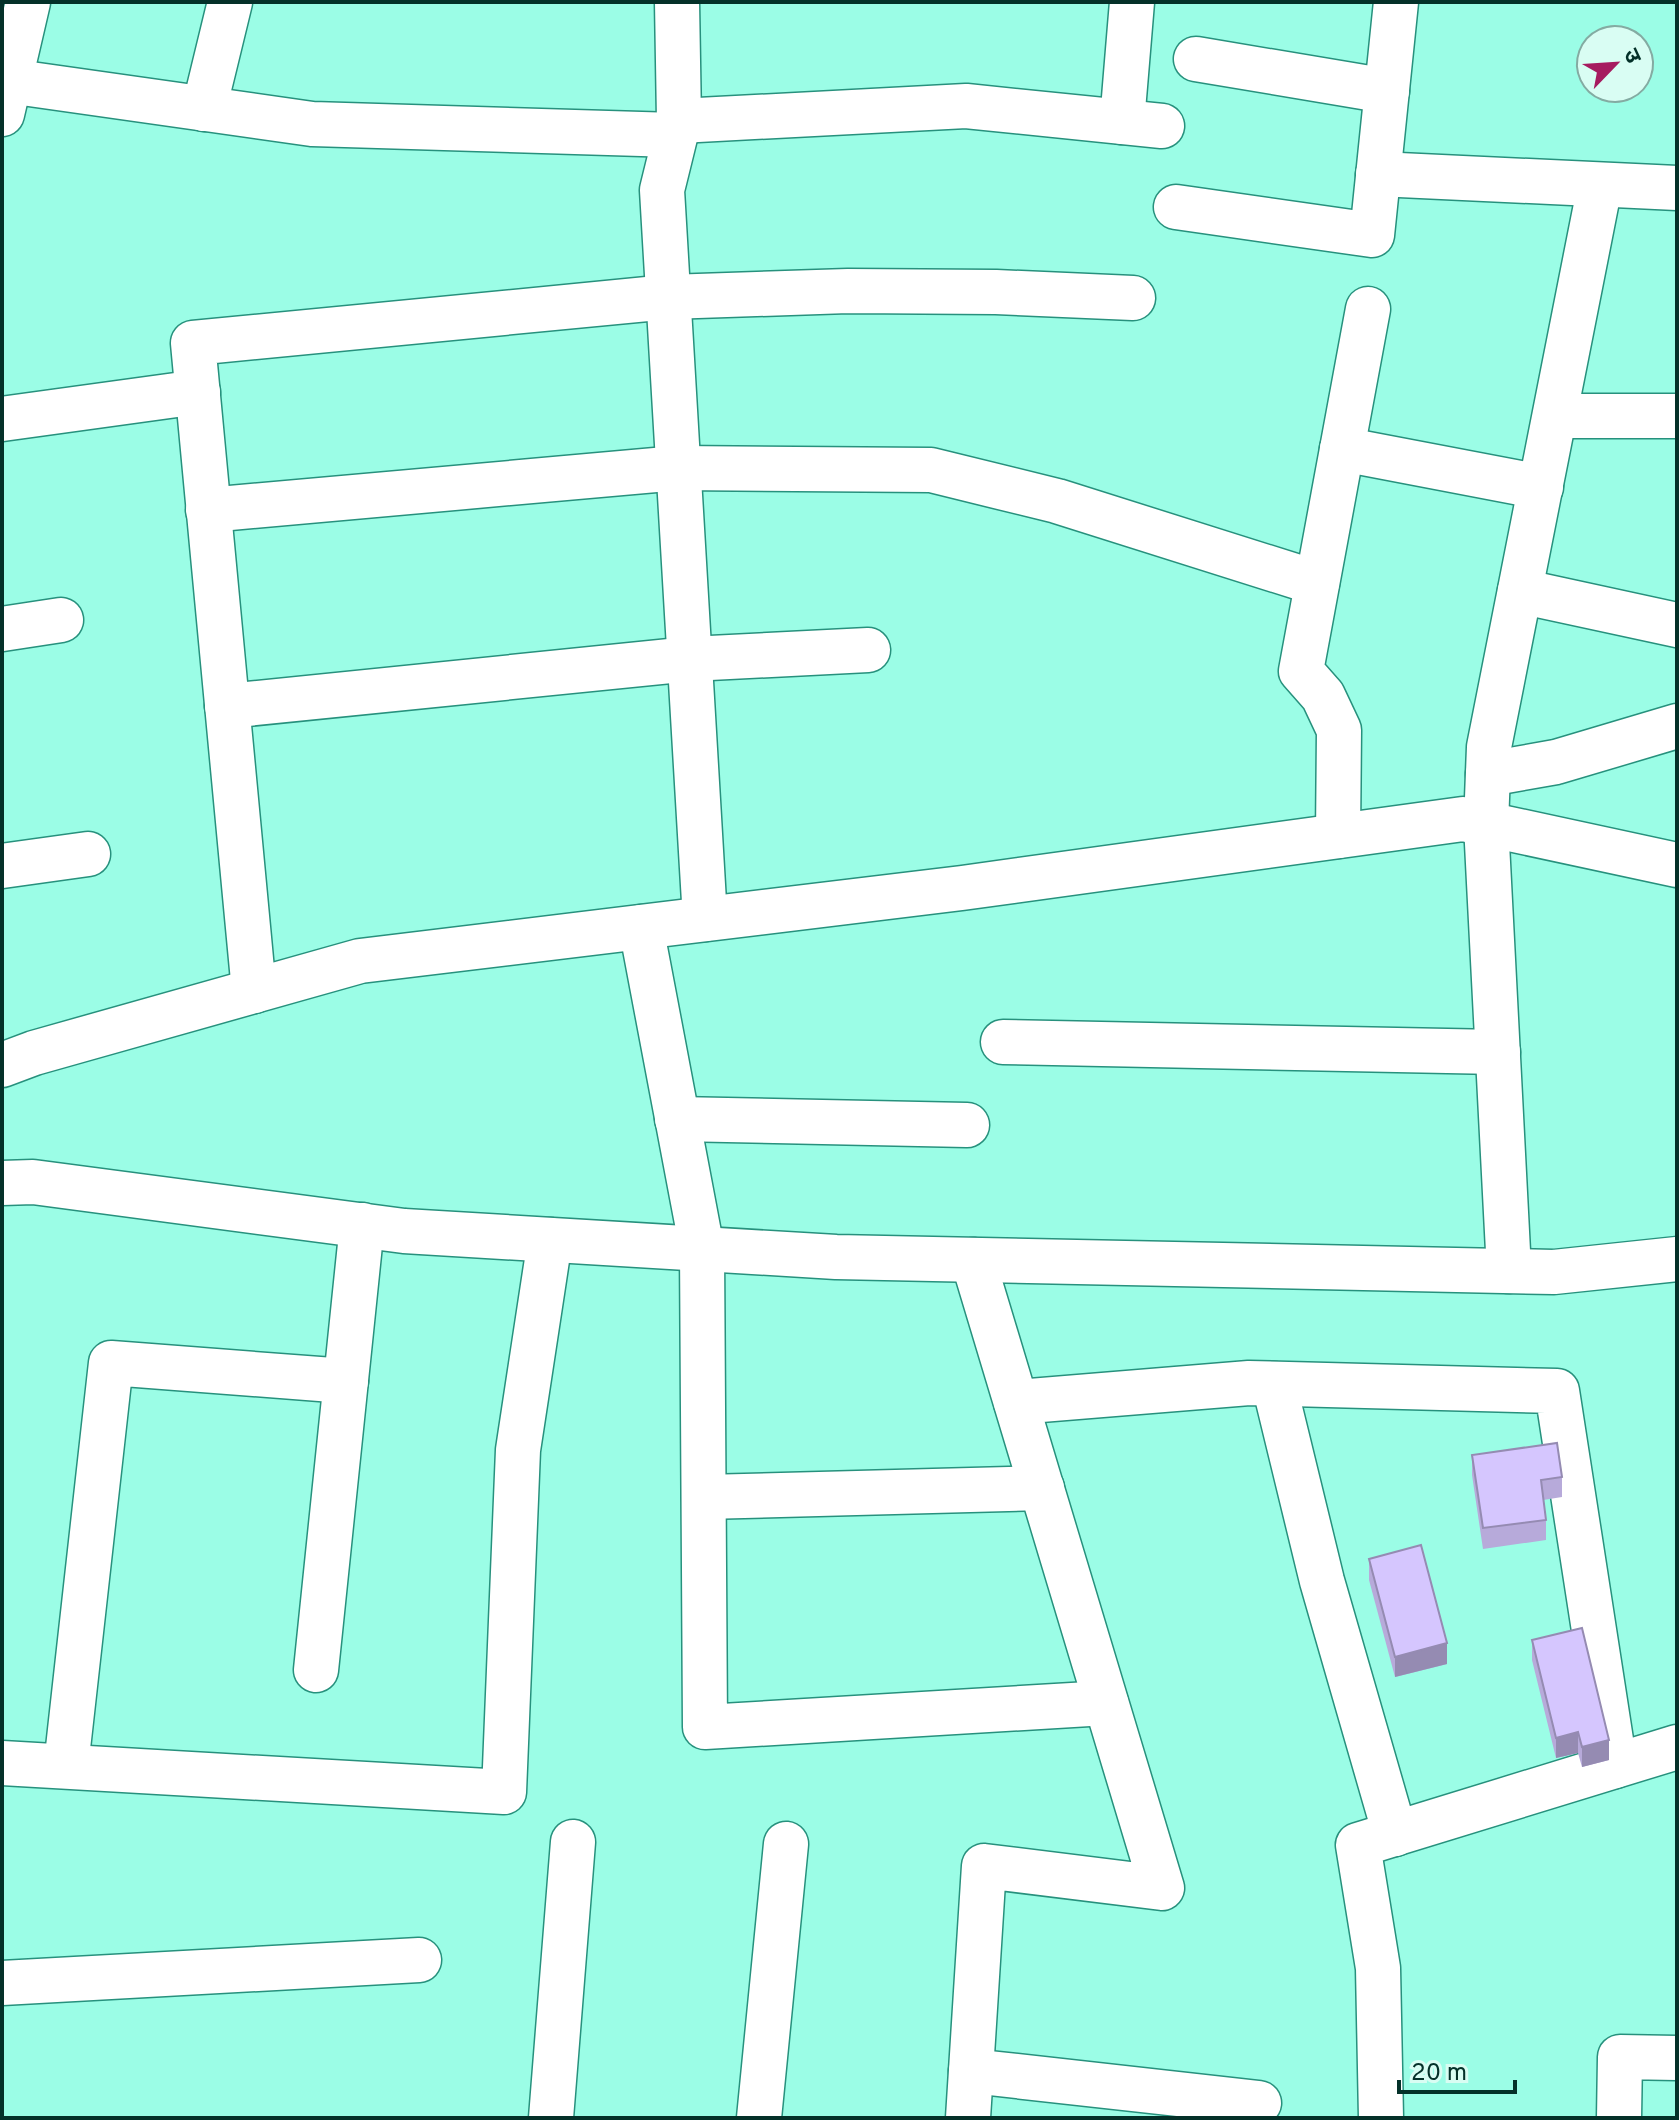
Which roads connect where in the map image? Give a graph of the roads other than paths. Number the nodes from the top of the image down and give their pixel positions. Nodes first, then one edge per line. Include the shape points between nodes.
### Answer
1 (28, 2) edge
2 (230, 2) edge
3 (677, 2) edge
4 (1132, 2) edge
5 (1396, 2) edge
6 (1196, 59) dead end
7 (1387, 91) junction
8 (4, 92) edge
9 (204, 109) junction
10 (677, 128) junction
11 (1378, 174) junction
12 (1600, 185) junction
13 (1677, 188) edge
14 (1176, 207) dead end
15 (668, 297) junction
16 (1133, 298) dead end
17 (1368, 309) dead end
18 (198, 392) junction
19 (1555, 416) junction
20 (1677, 416) edge
21 (2, 419) edge
22 (1342, 449) junction
23 (678, 468) junction
24 (1541, 487) junction
25 (208, 510) junction
26 (1317, 583) junction
27 (1520, 591) junction
28 (61, 620) dead end
29 (1677, 625) edge
30 (2, 629) edge
31 (868, 650) dead end
32 (690, 659) junction
33 (227, 706) junction
34 (1677, 726) edge
35 (1488, 774) junction
36 (1486, 824) junction
37 (1338, 836) junction
38 (88, 854) dead end
39 (1677, 865) edge
40 (2, 866) edge
41 (705, 919) junction
42 (641, 927) junction
43 (254, 991) junction
44 (1003, 1042) dead end
45 (1498, 1052) junction
46 (2, 1065) edge
47 (677, 1119) junction
48 (967, 1125) dead end
49 (2, 1183) edge
50 (362, 1225) junction
51 (550, 1240) junction
52 (702, 1249) junction
53 (1677, 1259) edge
54 (973, 1260) junction
55 (1509, 1271) junction
56 (346, 1381) junction
57 (1274, 1384) junction
58 (1016, 1402) junction
59 (1042, 1488) junction
60 (704, 1497) junction
61 (316, 1670) dead end
62 (1106, 1703) junction
63 (1677, 1747) edge
64 (2, 1763) edge
65 (66, 1766) junction
66 (1615, 1766) junction
67 (1395, 1834) junction
68 (573, 1842) dead end
69 (786, 1844) dead end
70 (419, 1960) dead end
71 (2, 1983) edge
72 (1677, 2058) edge
73 (971, 2071) junction
74 (1259, 2103) dead end
75 (551, 2118) edge
76 (759, 2118) edge
77 (968, 2118) edge
78 (1381, 2118) edge
79 (1619, 2118) edge

1 - 8 street
2 - 9 street
3 - 10 street
4 - 10 street via 1142,124 966,106
5 - 7 street
6 - 7 street
7 - 11 street
8 - 9 street
9 - 10 street via 312,124
10 - 15 street via 662,190
11 - 12 street
11 - 14 street via 1372,235
12 - 13 street
12 - 19 street
15 - 16 street via 848,291
15 - 18 street via 193,343
15 - 23 street
17 - 22 street
18 - 21 street
18 - 25 street
19 - 20 street
19 - 24 street
22 - 24 street
22 - 26 street
23 - 25 street
23 - 26 street via 931,470 1057,501
23 - 32 street
24 - 27 street
25 - 33 street
26 - 37 street via 1301,671 1323,696 1339,730
27 - 29 street
27 - 35 street
28 - 30 street
31 - 32 street
32 - 33 street
32 - 41 street
33 - 43 street
34 - 35 street via 1556,762
35 - 36 street
36 - 37 street via 1463,819
36 - 39 street
36 - 45 street
37 - 41 street
38 - 40 street
41 - 42 street
42 - 43 street via 360,961
42 - 47 street
43 - 46 street
44 - 45 street
45 - 55 street
47 - 48 street
47 - 52 street
49 - 50 street via 33,1182
50 - 51 street
50 - 56 street
51 - 52 street
51 - 65 street via 518,1450 504,1792
52 - 54 street
52 - 60 street
53 - 55 street via 1554,1272
54 - 55 street
54 - 58 street
56 - 61 street
56 - 65 street via 111,1363
57 - 58 street
57 - 66 street via 1557,1391
57 - 67 street via 1322,1581
58 - 59 street
59 - 60 street
59 - 62 street
60 - 62 street via 705,1727
62 - 73 street via 1162,1888 984,1866
63 - 66 street
64 - 65 street
66 - 67 street
67 - 78 street via 1358,1845 1378,1968
68 - 75 street
69 - 76 street
70 - 71 street
72 - 79 street via 1620,2057
73 - 74 street
73 - 77 street

